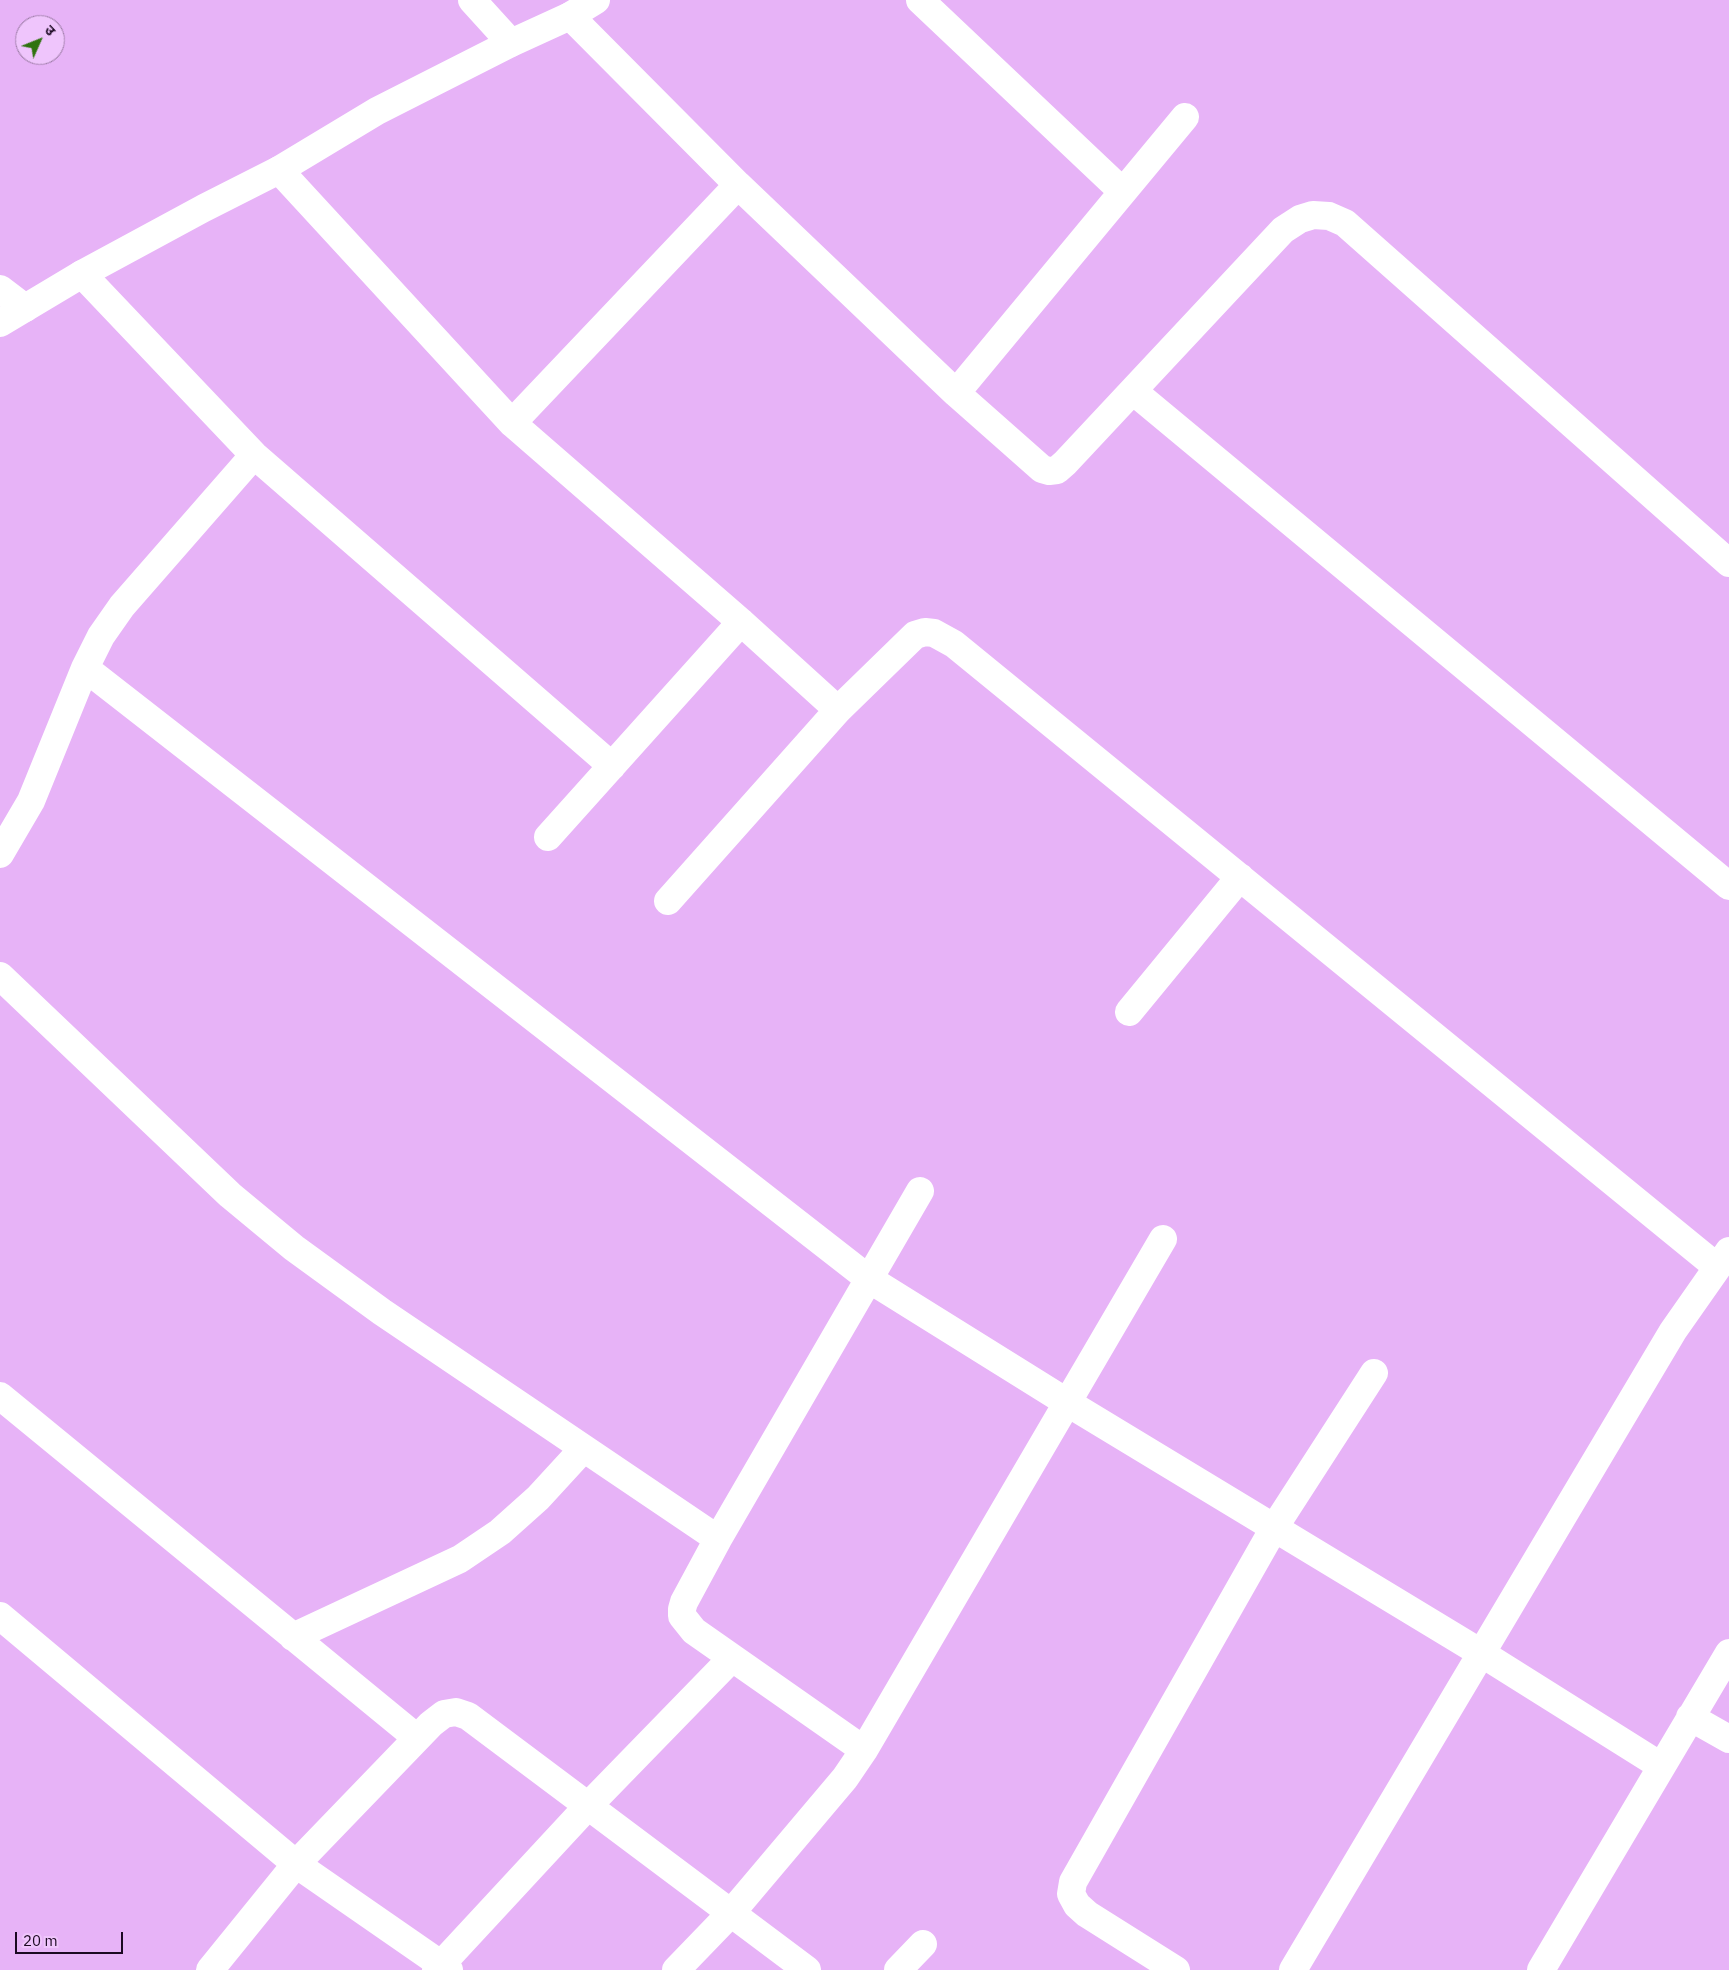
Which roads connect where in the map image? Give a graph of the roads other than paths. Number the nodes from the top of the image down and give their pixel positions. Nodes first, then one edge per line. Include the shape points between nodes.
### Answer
1 (472, 0) edge
2 (596, 0) edge
3 (920, 0) edge
4 (570, 16) junction
5 (511, 43) junction
6 (1185, 117) dead end
7 (279, 170) junction
8 (738, 186) junction
9 (1123, 192) junction
10 (82, 274) junction
11 (0, 289) edge
12 (25, 308) junction
13 (0, 323) edge
14 (1133, 391) junction
15 (956, 393) junction
16 (512, 423) junction
17 (254, 455) junction
18 (1729, 563) edge
19 (741, 622) junction
20 (85, 668) junction
21 (838, 710) junction
22 (612, 766) junction
23 (548, 837) dead end
24 (0, 854) edge
25 (1240, 877) junction
26 (1729, 886) edge
27 (668, 901) dead end
28 (0, 976) edge
29 (1129, 1012) dead end
30 (920, 1191) dead end
31 (1164, 1238) dead end
32 (1723, 1259) edge
33 (869, 1279) junction
34 (1374, 1373) dead end
35 (0, 1396) edge
36 (1068, 1403) junction
37 (583, 1449) junction
38 (1274, 1528) junction
39 (718, 1539) junction
40 (0, 1616) edge
41 (294, 1636) junction
42 (1481, 1653) junction
43 (1729, 1653) edge
44 (732, 1658) junction
45 (1690, 1717) junction
46 (417, 1738) junction
47 (1729, 1739) edge
48 (864, 1750) junction
49 (1661, 1766) junction
50 (588, 1806) junction
51 (296, 1864) junction
52 (731, 1913) junction
53 (923, 1944) dead end
54 (442, 1968) edge
55 (210, 1970) edge
56 (676, 1970) edge
57 (807, 1970) edge
58 (898, 1970) edge
59 (1176, 1970) edge
60 (1293, 1970) edge
61 (1541, 1970) edge

1 - 5 street
2 - 4 street
3 - 9 street
4 - 5 street
4 - 8 street
5 - 7 street via 378,111
6 - 9 street
7 - 10 street
7 - 16 street
8 - 15 street
8 - 16 street
9 - 15 street
10 - 12 street
10 - 17 street
11 - 12 street
12 - 13 street
14 - 15 street via 1065,463 1057,470 1049,471 1034,464
14 - 18 street via 1284,230 1300,219 1313,215 1329,216 1345,223
14 - 26 street
16 - 19 street
17 - 20 street via 122,606 101,636
17 - 22 street
19 - 21 street
19 - 22 street
20 - 24 street via 31,800
20 - 33 street
21 - 25 street via 915,635 934,633 954,644
21 - 27 street
22 - 23 street
25 - 29 street
25 - 32 street
28 - 37 street via 230,1195 294,1248
30 - 33 street
31 - 36 street
32 - 42 street via 1673,1331
33 - 36 street
33 - 39 street
34 - 38 street
35 - 41 street
36 - 38 street
36 - 48 street
37 - 39 street
37 - 41 street via 538,1498 500,1532 468,1553 422,1578
38 - 42 street
38 - 59 street via 1073,1882 1071,1894 1087,1914
39 - 44 street via 684,1602 682,1616 694,1631
40 - 51 street
41 - 46 street
42 - 49 street
42 - 60 street
43 - 45 street
44 - 48 street
44 - 50 street
45 - 47 street
45 - 49 street
46 - 50 street via 444,1714 456,1712 468,1716
46 - 51 street
48 - 52 street via 846,1778
49 - 61 street
50 - 52 street
50 - 54 street
51 - 54 street
51 - 55 street
52 - 56 street
52 - 57 street
53 - 58 street

